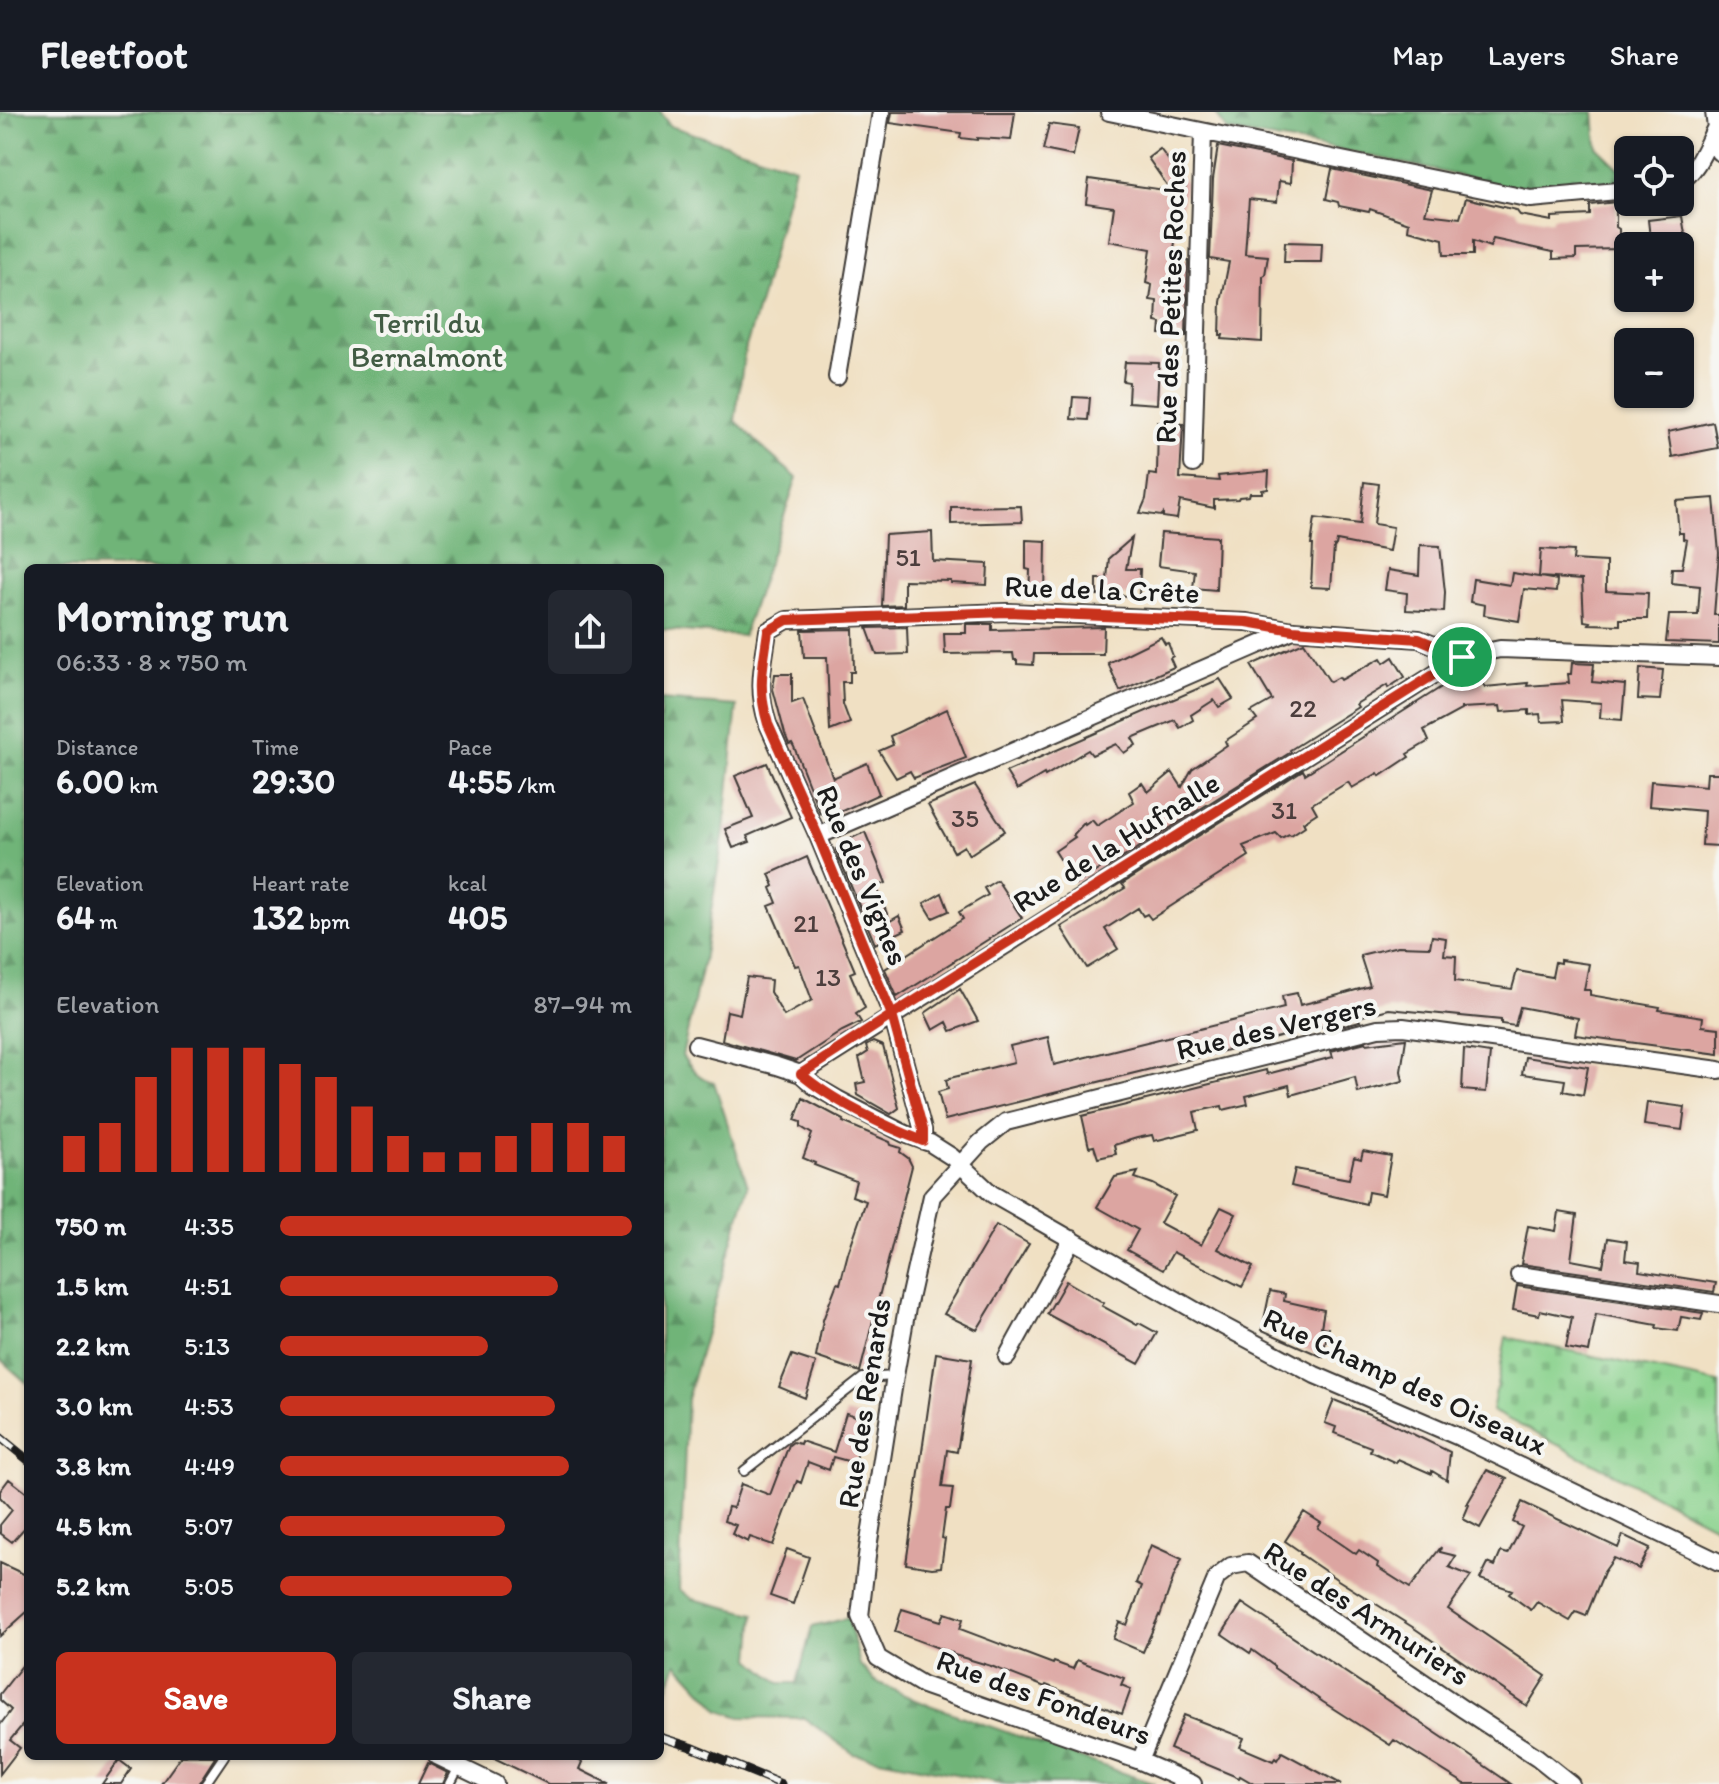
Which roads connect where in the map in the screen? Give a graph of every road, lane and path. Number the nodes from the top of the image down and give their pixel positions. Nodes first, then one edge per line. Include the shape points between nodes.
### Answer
1 (881, 112) edge
2 (1109, 112) edge
3 (1714, 120) edge
4 (1203, 132) junction
5 (1719, 152) edge
6 (1694, 168) edge
7 (1614, 191) edge
8 (837, 377) dead end
9 (1193, 464) dead end
10 (1293, 630) junction
11 (768, 631) joint
12 (1462, 657) junction
13 (1719, 657) edge
14 (818, 836) junction
15 (892, 1015) junction
16 (696, 1045) dead end
17 (1719, 1070) edge
18 (801, 1074) junction
19 (923, 1141) junction
20 (960, 1165) junction
21 (1072, 1239) junction
22 (1519, 1275) dead end
23 (1719, 1304) edge
24 (1007, 1357) dead end
25 (895, 1376) junction
26 (744, 1471) dead end
27 (1719, 1562) edge
28 (878, 1658) joint
29 (221, 1760) edge
30 (446, 1760) edge
31 (1140, 1761) junction
32 (459, 1766) junction
33 (1568, 1783) edge
34 (205, 1784) edge
35 (450, 1784) edge
36 (495, 1784) edge
37 (1193, 1784) edge

1 - 8 street
2 - 4 street, Rue des Petites Roches
3 - 5 street
3 - 6 street
4 - 7 street, Rue des Petites Roches via 1531,199
4 - 9 street, Rue des Petites Roches
10 - 11 street, Rue de la Crête via 1247,622 1007,612 787,620
10 - 12 street, Rue de la Crête via 1419,639
10 - 14 street
11 - 14 street, Rue des Vignes via 762,705
12 - 13 street via 1500,649
12 - 15 street, Rue de la Hufnalle
14 - 15 street, Rue des Vignes
15 - 18 street, Rue de la Hufnalle
15 - 19 street, Rue des Vignes
16 - 18 street, Rue Champ des Oiseaux
17 - 20 street, Rue des Vergers via 1403,1027 1378,1028 1006,1122
18 - 19 street, Rue Champ des Oiseaux via 837,1099
19 - 20 street, Rue Champ des Oiseaux
20 - 21 street, Rue Champ des Oiseaux via 992,1194
20 - 25 street, Rue des Renards via 932,1196
21 - 24 street
21 - 27 street, Rue Champ des Oiseaux via 1330,1383 1459,1437
22 - 23 street
25 - 26 lane via 863,1378
25 - 28 street, Rue des Renards via 860,1616
28 - 31 street, Rue des Fondeurs via 923,1685
29 - 34 lane
30 - 32 street
31 - 33 street, Rue des Armuriers via 1217,1577 1231,1566 1248,1563
31 - 37 street, Rue des Fondeurs
32 - 35 lane
32 - 36 street

